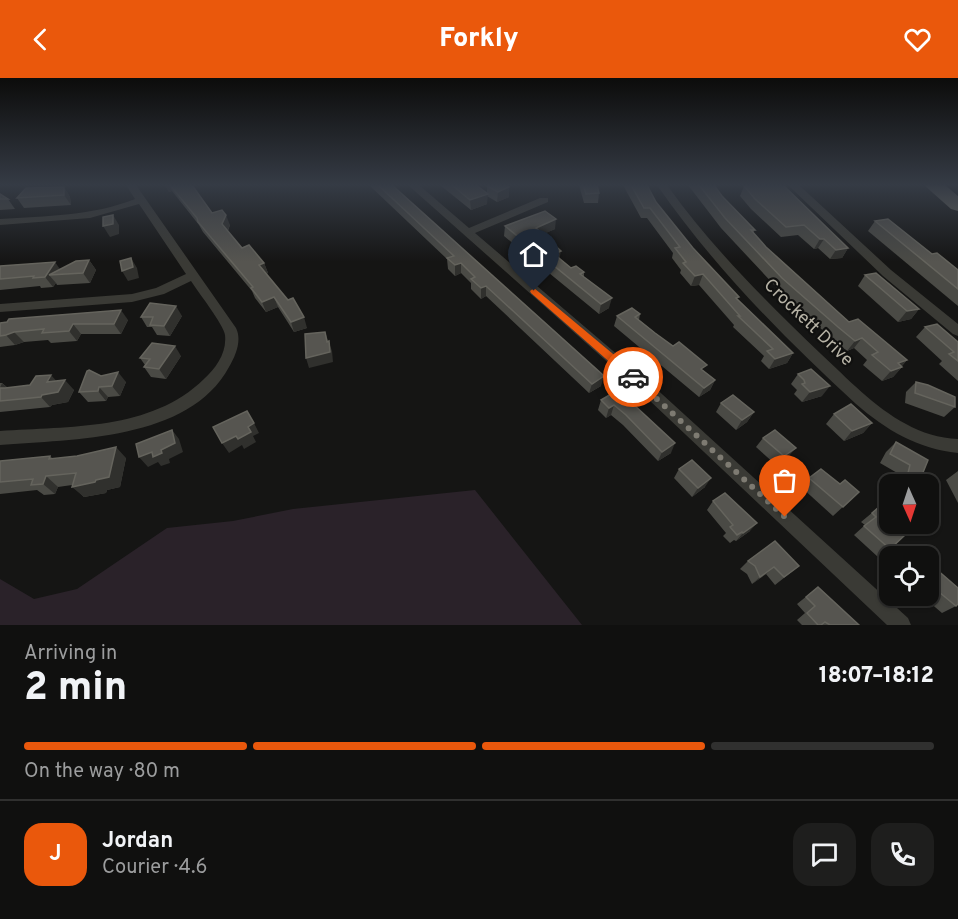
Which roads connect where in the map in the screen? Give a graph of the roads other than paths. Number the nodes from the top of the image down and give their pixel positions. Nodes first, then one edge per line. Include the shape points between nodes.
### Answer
1 (115, 211) edge
2 (149, 211) edge
3 (442, 211) edge
4 (519, 211) edge
5 (681, 211) edge
6 (820, 211) edge
7 (0, 222) edge
8 (467, 232) junction
9 (194, 274) junction
10 (0, 308) edge
11 (958, 330) edge
12 (0, 438) edge
13 (958, 446) edge
14 (902, 625) edge

1 - 7 street
2 - 9 street
3 - 8 street
4 - 8 street
5 - 13 street, Crockett Drive via 735,275 880,414 909,433 936,444
6 - 11 street via 887,273
8 - 14 street via 635,378
9 - 10 street via 160,291 132,298
9 - 12 street via 233,339 223,367 208,387 176,409 144,422

